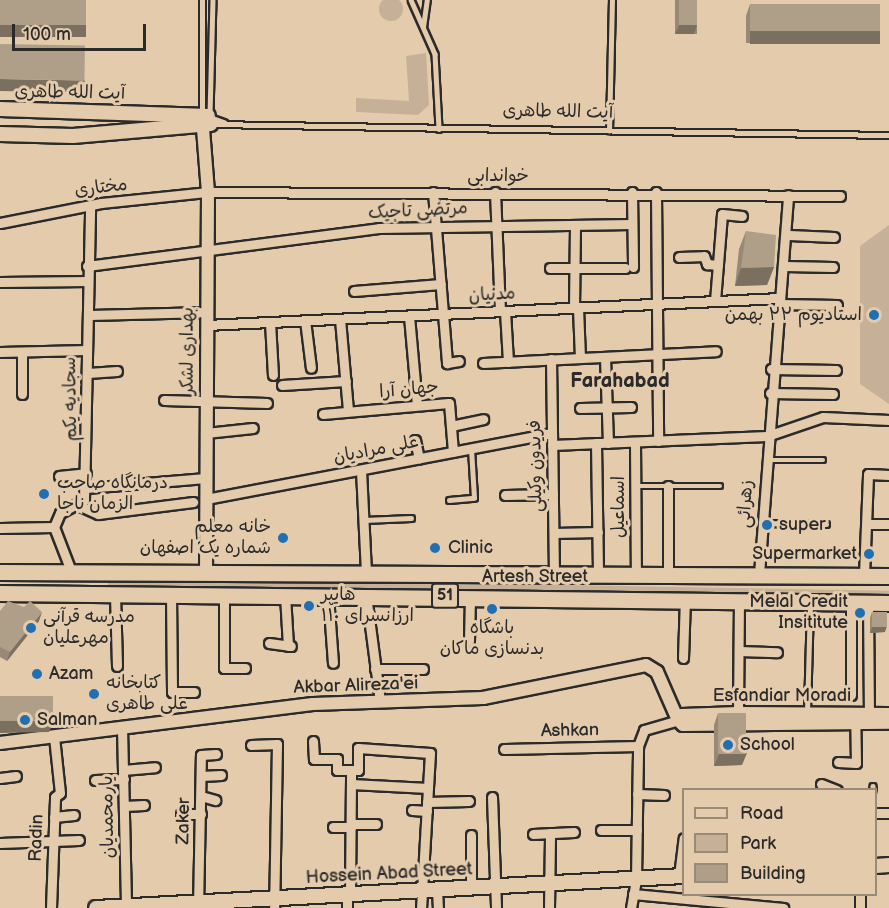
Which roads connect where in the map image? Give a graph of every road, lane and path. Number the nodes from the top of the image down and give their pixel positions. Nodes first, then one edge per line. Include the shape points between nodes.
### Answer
1 (202, 0) edge
2 (213, 0) edge
3 (411, 0) edge
4 (426, 0) edge
5 (612, 0) edge
6 (423, 27) junction
7 (0, 109) edge
8 (77, 110) junction
9 (206, 122) junction
10 (440, 129) junction
11 (609, 131) junction
12 (0, 134) edge
13 (889, 135) edge
14 (73, 136) junction
15 (208, 192) junction
16 (433, 192) junction
17 (495, 192) junction
18 (632, 192) junction
19 (656, 192) junction
20 (788, 195) junction
21 (840, 196) dead end
22 (90, 205) junction
23 (742, 216) dead end
24 (0, 223) edge
25 (632, 224) junction
26 (436, 225) junction
27 (496, 225) junction
28 (575, 225) junction
29 (789, 235) junction
30 (834, 237) dead end
31 (207, 252) junction
32 (679, 257) dead end
33 (717, 265) junction
34 (87, 266) junction
35 (786, 266) junction
36 (833, 267) dead end
37 (550, 268) dead end
38 (575, 268) junction
39 (88, 281) junction
40 (0, 282) edge
41 (441, 284) junction
42 (354, 291) dead end
43 (779, 301) junction
44 (715, 302) junction
45 (657, 304) junction
46 (837, 305) dead end
47 (576, 308) junction
48 (503, 311) junction
49 (443, 314) junction
50 (90, 315) junction
51 (409, 316) junction
52 (206, 318) junction
53 (340, 319) junction
54 (305, 320) junction
55 (270, 322) junction
56 (87, 350) junction
57 (716, 351) dead end
58 (0, 352) edge
59 (22, 352) junction
60 (658, 354) junction
61 (605, 357) junction
62 (580, 358) junction
63 (551, 359) junction
64 (459, 362) dead end
65 (508, 362) junction
66 (483, 363) dead end
67 (311, 368) dead end
68 (771, 369) junction
69 (836, 370) dead end
70 (117, 371) dead end
71 (88, 373) junction
72 (273, 375) dead end
73 (346, 381) junction
74 (282, 385) dead end
75 (770, 393) junction
76 (22, 394) dead end
77 (833, 394) dead end
78 (164, 400) dead end
79 (206, 401) junction
80 (267, 403) dead end
81 (417, 405) junction
82 (631, 407) dead end
83 (580, 408) dead end
84 (606, 408) junction
85 (348, 411) junction
86 (322, 414) dead end
87 (483, 419) dead end
88 (889, 420) edge
89 (451, 426) junction
90 (253, 428) dead end
91 (206, 433) junction
92 (552, 433) junction
93 (767, 436) junction
94 (415, 440) dead end
95 (658, 441) junction
96 (635, 442) junction
97 (596, 443) junction
98 (608, 443) junction
99 (552, 445) junction
100 (471, 449) junction
101 (453, 452) junction
102 (419, 459) junction
103 (766, 460) junction
104 (823, 460) dead end
105 (361, 470) junction
106 (86, 473) junction
107 (889, 475) edge
108 (59, 476) dead end
109 (206, 478) junction
110 (635, 486) junction
111 (668, 486) junction
112 (720, 486) dead end
113 (86, 488) junction
114 (504, 495) dead end
115 (553, 495) junction
116 (199, 500) junction
117 (449, 500) dead end
118 (80, 506) junction
119 (411, 518) dead end
120 (364, 520) junction
121 (762, 523) junction
122 (826, 524) dead end
123 (867, 524) junction
124 (889, 524) edge
125 (54, 527) junction
126 (0, 528) edge
127 (598, 532) junction
128 (554, 533) junction
129 (206, 570) junction
130 (71, 571) junction
131 (366, 571) junction
132 (1, 572) edge
133 (554, 572) junction
134 (598, 572) junction
135 (636, 573) junction
136 (668, 573) junction
137 (759, 574) junction
138 (864, 574) junction
139 (889, 576) edge
140 (8, 593) edge
141 (115, 594) junction
142 (171, 594) junction
143 (224, 594) junction
144 (285, 595) junction
145 (328, 595) junction
146 (366, 596) junction
147 (470, 596) junction
148 (0, 597) edge
149 (685, 598) junction
150 (740, 600) junction
151 (810, 601) junction
152 (851, 602) junction
153 (868, 602) junction
154 (889, 603) edge
155 (469, 641) dead end
156 (269, 643) dead end
157 (739, 651) junction
158 (777, 652) dead end
159 (683, 658) dead end
160 (333, 663) dead end
161 (117, 666) dead end
162 (245, 668) dead end
163 (375, 669) junction
164 (423, 669) dead end
165 (194, 692) dead end
166 (851, 695) dead end
167 (381, 702) junction
168 (738, 712) junction
169 (870, 714) junction
170 (889, 714) edge
171 (807, 715) junction
172 (678, 720) junction
173 (889, 723) edge
174 (855, 724) junction
175 (122, 727) junction
176 (54, 737) junction
177 (313, 741) dead end
178 (0, 743) edge
179 (251, 745) dead end
180 (638, 746) junction
181 (504, 749) dead end
182 (216, 754) dead end
183 (838, 762) dead end
184 (155, 767) dead end
185 (351, 770) junction
186 (124, 774) junction
187 (221, 775) dead end
188 (16, 776) dead end
189 (201, 776) junction
190 (0, 778) edge
191 (95, 780) dead end
192 (351, 784) junction
193 (821, 784) dead end
194 (428, 788) junction
195 (834, 788) edge
196 (637, 794) junction
197 (664, 795) dead end
198 (201, 796) junction
199 (492, 797) dead end
200 (215, 800) dead end
201 (469, 801) dead end
202 (144, 805) dead end
203 (125, 806) junction
204 (427, 806) junction
205 (412, 810) dead end
206 (181, 814) dead end
207 (201, 814) junction
208 (74, 815) dead end
209 (54, 818) junction
210 (376, 824) dead end
211 (351, 825) junction
212 (333, 827) dead end
213 (601, 830) dead end
214 (637, 830) junction
215 (574, 832) dead end
216 (550, 833) junction
217 (532, 834) dead end
218 (471, 835) dead end
219 (79, 840) dead end
220 (53, 841) junction
221 (0, 843) edge
222 (681, 876) edge
223 (636, 879) junction
224 (550, 883) junction
225 (496, 886) junction
226 (471, 888) junction
227 (422, 890) junction
228 (437, 890) junction
229 (633, 894) junction
230 (348, 899) edge
231 (274, 903) edge
232 (682, 904) edge
233 (199, 905) edge
234 (739, 906) edge
235 (126, 907) edge
236 (772, 907) edge
237 (51, 908) edge
238 (96, 908) edge
239 (421, 908) edge
240 (438, 908) edge
241 (496, 908) edge
242 (549, 908) edge
243 (631, 908) edge
244 (783, 908) edge

1 - 9 lane
2 - 9 lane
3 - 6 lane
4 - 6 lane
5 - 11 lane
6 - 10 lane via 435,54
7 - 8 main road, آیت الله طاهری
8 - 9 main road, آیت الله طاهری
8 - 14 main road via 87,119 85,129
9 - 10 lane, آیت الله طاهری
9 - 14 main road, آیت الله طاهری
9 - 15 street, بهداری لشکر
10 - 11 lane, آیت الله طاهری
11 - 13 lane, آیت الله طاهری
12 - 14 main road, آیت الله طاهری
15 - 16 street, خواندابی
15 - 22 street, مختاری
15 - 31 street, بهداری لشکر
16 - 17 street, خواندابی
16 - 26 street
17 - 18 street, خواندابی
17 - 27 street
18 - 19 street, خواندابی
18 - 25 street
19 - 20 street, خواندابی
19 - 45 street
20 - 21 street, خواندابی
20 - 29 street, زهرائی
22 - 24 street, مختاری
22 - 34 street, سجادیه یکم
23 - 33 street via 722,214
25 - 28 street, مرتضی تاجیک
25 - 38 street via 629,267
26 - 27 street, مرتضی تاجیک
26 - 31 street, مرتضی تاجیک
26 - 41 street
27 - 28 street, مرتضی تاجیک
27 - 48 street
28 - 38 street
29 - 30 street
29 - 35 street, زهرائی
31 - 34 street, مرتضی تاجیک
31 - 52 street, بهداری لشکر
32 - 33 street via 704,256 707,264
33 - 44 street
34 - 39 street, سجادیه یکم
35 - 36 street
35 - 43 street, زهرائی
37 - 38 street
38 - 47 street
39 - 40 street
39 - 50 street, سجادیه یکم
41 - 42 street
41 - 49 street
43 - 44 street, مدنیان
43 - 46 street, مدنیان
43 - 68 street, زهرائی
44 - 45 street, مدنیان
45 - 47 street, مدنیان
45 - 60 street
47 - 48 street, مدنیان
47 - 62 street
48 - 49 street, مدنیان
48 - 65 street
49 - 51 street, مدنیان
49 - 64 street via 447,363
50 - 52 street, مدنیان
50 - 56 street, سجادیه یکم
51 - 53 street, مدنیان
51 - 81 street
52 - 55 street, مدنیان
52 - 79 street, بهداری لشکر
53 - 54 street, مدنیان
53 - 73 street
54 - 55 street, مدنیان
54 - 67 street
55 - 72 street
56 - 59 street
56 - 71 street, سجادیه یکم
57 - 60 street
58 - 59 street
59 - 76 street
60 - 61 street
60 - 95 street
61 - 62 street
61 - 84 street
62 - 63 street
63 - 65 street
63 - 92 street, فریدون وکیلی
65 - 66 street
68 - 69 street
68 - 75 street, زهرائی
70 - 71 street
71 - 106 street, سجادیه یکم
73 - 74 street
73 - 85 street
75 - 77 street
75 - 93 street, زهرائی
78 - 79 street
79 - 80 street
79 - 91 street, بهداری لشکر
81 - 85 street, جهان آرا
81 - 89 street, جهان آرا via 449,402
82 - 84 street
83 - 84 street
84 - 98 street
85 - 86 street, جهان آرا
87 - 89 street
88 - 93 street via 823,417
89 - 101 street, جهان آرا
90 - 91 street
91 - 109 street, بهداری لشکر
92 - 99 street, فریدون وکیلی
92 - 100 street, علی مرادیان
93 - 95 street
93 - 103 street, زهرائی
94 - 102 street
95 - 96 street
96 - 98 street
96 - 110 street, اسماعیل
97 - 98 street
97 - 99 street
97 - 127 street
99 - 115 street, فریدون وکیلی
100 - 101 street, علی مرادیان
100 - 117 lane via 474,498
101 - 102 street, علی مرادیان
102 - 105 street, علی مرادیان
103 - 104 lane
103 - 121 street, زهرائی
105 - 116 street, علی مرادیان
105 - 120 street
106 - 108 street
106 - 113 street, سجادیه یکم
107 - 123 street via 868,474
109 - 113 street
109 - 116 street, بهداری لشکر
110 - 111 lane
110 - 135 street, اسماعیل
111 - 112 lane
111 - 136 street
113 - 118 street, سجادیه یکم
114 - 115 street
115 - 128 street, فریدون وکیلی
116 - 118 street, علی مرادیان via 98,514
116 - 129 street, بهداری لشکر
118 - 125 street via 60,513
119 - 120 lane
120 - 131 street
121 - 122 lane
121 - 137 street, زهرائی
123 - 124 street
123 - 138 street
125 - 126 street
125 - 130 street
127 - 128 street
127 - 134 street
128 - 133 street, فریدون وکیلی
129 - 130 main road, Artesh Street / 51
129 - 131 main road, Artesh Street / 51
130 - 132 main road, Artesh Street / 51
131 - 133 main road, Artesh Street / 51
133 - 134 main road, Artesh Street / 51
134 - 135 main road, Artesh Street / 51
135 - 136 main road, Artesh Street / 51
136 - 137 main road, Artesh Street / 51
137 - 138 main road, Artesh Street / 51
138 - 139 main road, Artesh Street / 51
140 - 141 main road, Artesh Street / 51
140 - 148 main road, Artesh Street
141 - 142 main road, Artesh Street / 51
141 - 161 street
142 - 143 main road, Artesh Street / 51
142 - 165 street via 172,692
143 - 144 main road, Artesh Street / 51
143 - 162 street via 224,668
144 - 145 main road, Artesh Street / 51
144 - 156 street via 290,646
145 - 146 main road, Artesh Street / 51
145 - 160 street
146 - 147 main road, Artesh Street / 51
146 - 163 street
147 - 149 main road, Artesh Street / 51
147 - 155 street
149 - 150 main road, Artesh Street / 51
149 - 159 street
150 - 151 main road, Artesh Street / 51
150 - 157 street
151 - 152 main road, Artesh Street / 51
151 - 171 lane
152 - 153 main road, Artesh Street / 51
152 - 166 street
153 - 154 main road, Artesh Street / 51
153 - 169 street
157 - 158 street
157 - 168 street
163 - 164 street
163 - 167 street
167 - 172 street, Akbar Alireza'ei via 483,698 646,665 657,672
167 - 175 street, Akbar Alireza'ei via 313,704
168 - 171 street, Esfandiar Moradi
168 - 172 street, Esfandiar Moradi via 682,715
169 - 170 street, Esfandiar Moradi
169 - 171 street, Esfandiar Moradi
172 - 174 street, Esfandiar Moradi via 683,725
172 - 180 street, Esfandiar Moradi via 644,730
173 - 174 street, Esfandiar Moradi
174 - 183 street via 856,763
175 - 176 street, Akbar Alireza'ei
175 - 186 street, یارمحمدیان
176 - 178 street, Akbar Alireza'ei
176 - 209 street, Radin via 60,793
177 - 185 street via 314,759 337,759 337,770
179 - 231 street via 277,744
180 - 181 street, Ashkan
180 - 196 street
182 - 189 street, Zaker via 201,756
184 - 186 street
185 - 192 street
185 - 194 street via 357,770 358,748 430,753
186 - 191 street
186 - 203 street, یارمحمدیان
187 - 189 street
188 - 190 street
189 - 198 street, Zaker
192 - 194 street
192 - 211 street
193 - 195 street
194 - 204 street
196 - 197 street
196 - 214 street
198 - 200 street
198 - 207 street, Zaker
199 - 225 street
201 - 204 street
202 - 203 street
203 - 235 street, یارمحمدیان
204 - 205 street
204 - 227 street
206 - 207 street
207 - 233 street, Zaker
208 - 209 street
209 - 220 street, Radin
210 - 211 street
211 - 212 street
211 - 230 street
213 - 214 street
214 - 223 street
215 - 216 street
216 - 217 street
216 - 224 street
218 - 226 street
219 - 220 street
220 - 221 street
220 - 237 street, Radin
222 - 223 main road, Hossein Abad Street
223 - 224 main road, Hossein Abad Street
223 - 229 street
224 - 225 main road, Hossein Abad Street
224 - 242 street
225 - 226 main road, Hossein Abad Street
225 - 241 street
226 - 228 main road, Hossein Abad Street
227 - 228 main road, Hossein Abad Street
227 - 230 main road, Hossein Abad Street
227 - 239 street
228 - 240 street
229 - 232 street
229 - 243 street
230 - 231 main road, Hossein Abad Street
231 - 233 main road, Hossein Abad Street
232 - 234 street
233 - 235 main road, Hossein Abad Street
234 - 236 street
235 - 238 main road, Hossein Abad Street
236 - 244 street

